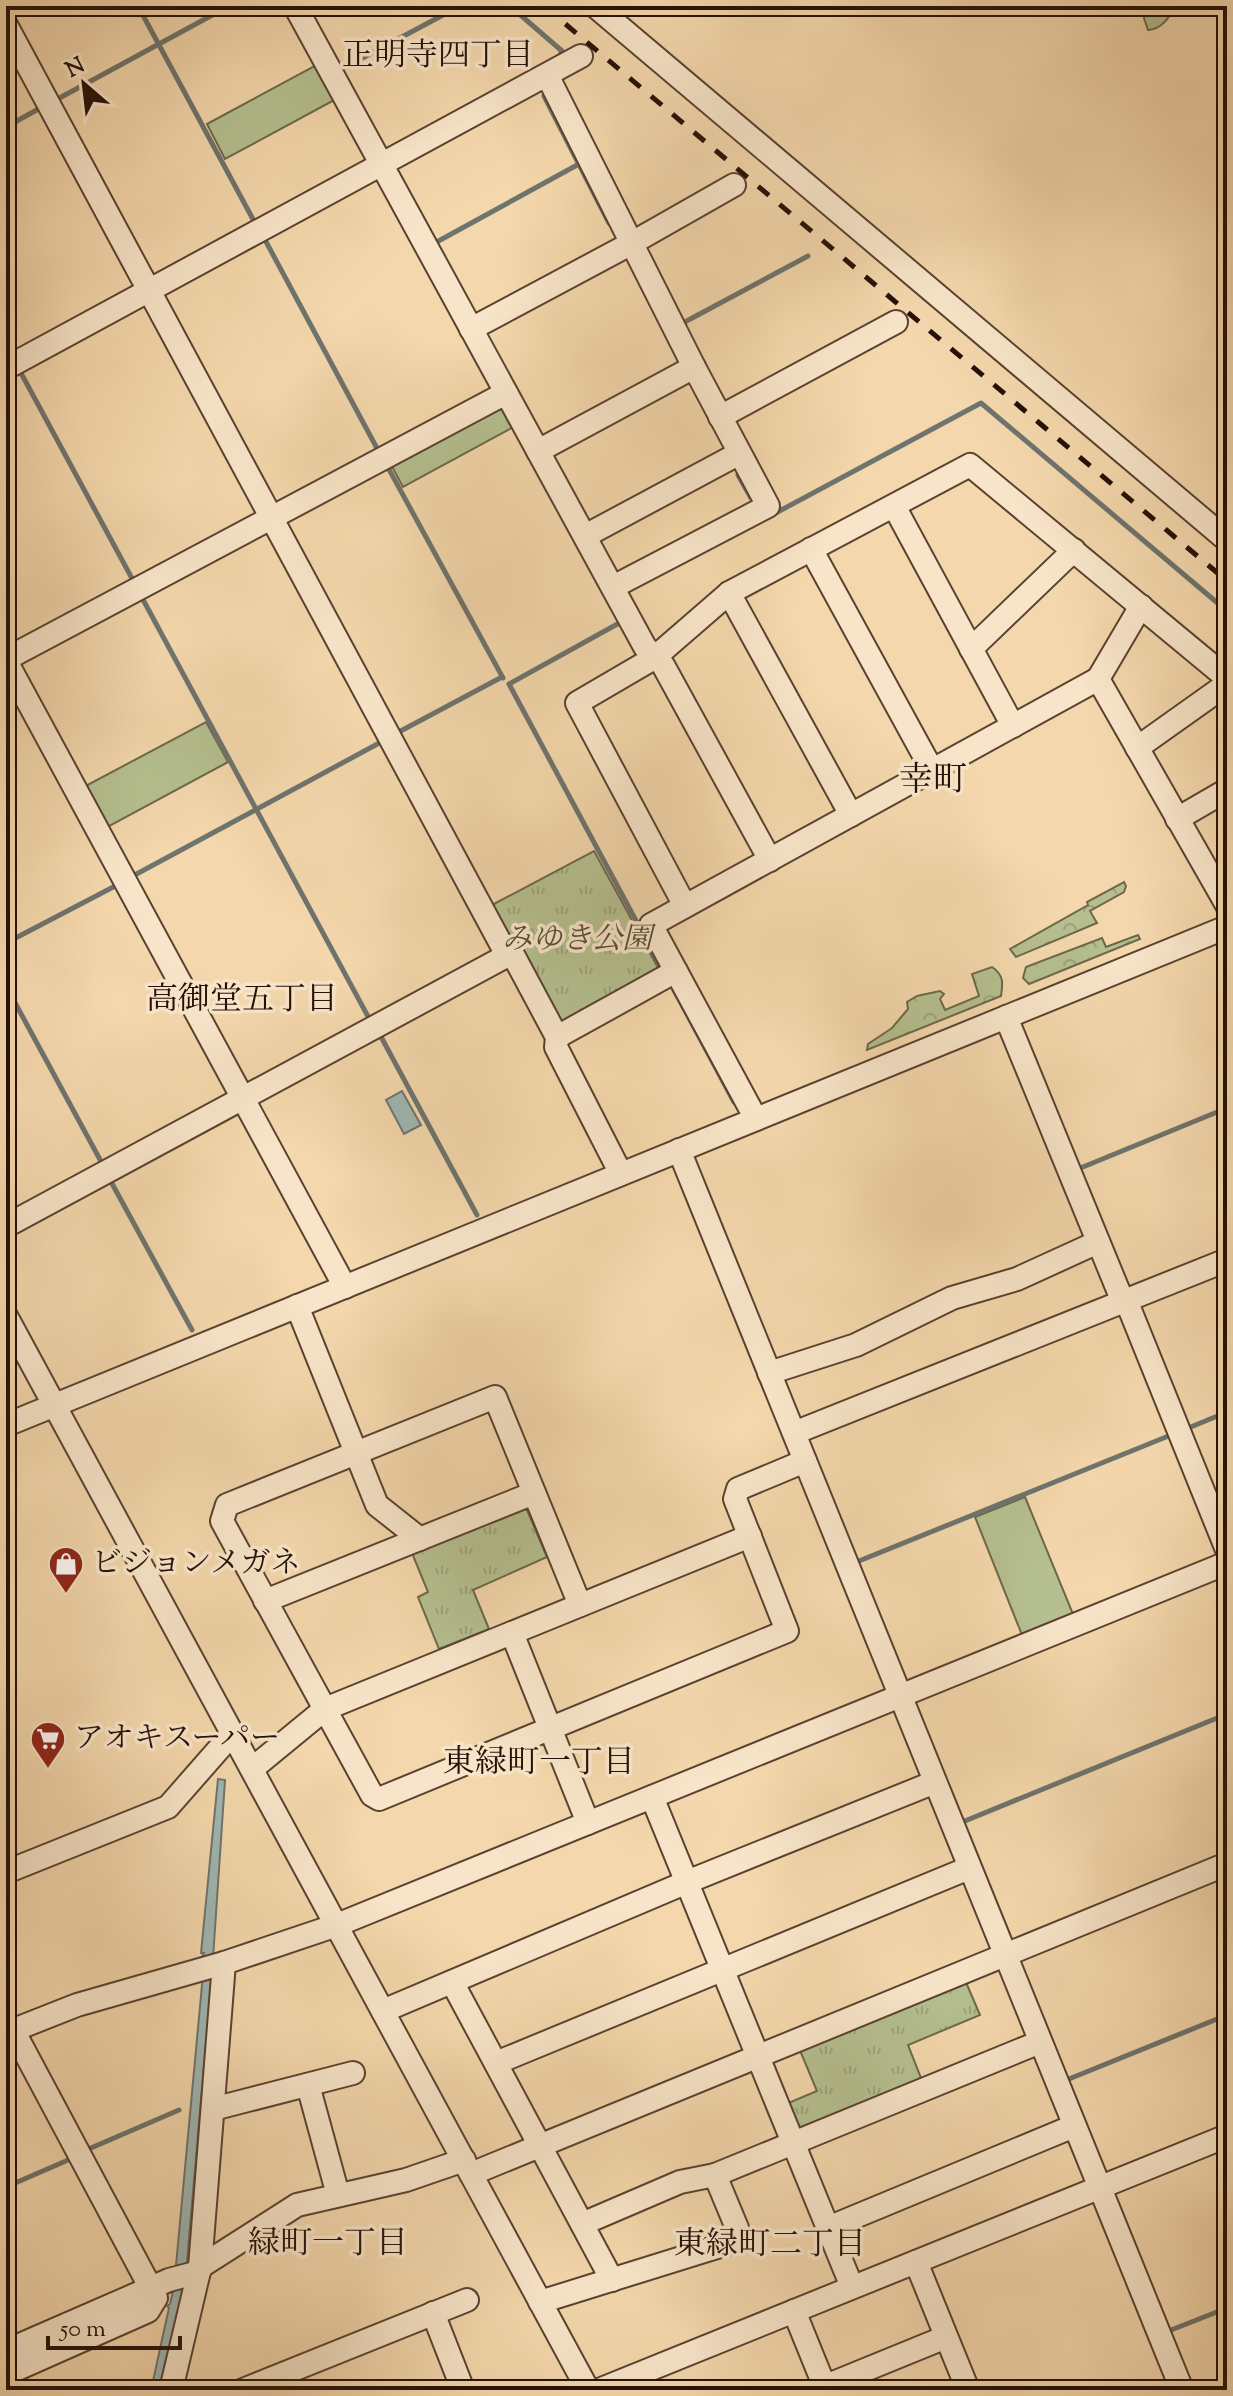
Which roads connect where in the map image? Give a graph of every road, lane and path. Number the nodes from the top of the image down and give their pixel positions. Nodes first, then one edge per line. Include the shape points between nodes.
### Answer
1 (295, 6) edge
2 (595, 6) edge
3 (6, 25) edge
4 (581, 56) dead end
5 (547, 75) junction
6 (381, 165) junction
7 (734, 185) dead end
8 (632, 243) junction
9 (150, 290) junction
10 (896, 322) dead end
11 (471, 329) junction
12 (694, 367) junction
13 (6, 368) edge
14 (506, 393) junction
15 (720, 417) junction
16 (538, 451) junction
17 (738, 454) junction
18 (894, 506) junction
19 (271, 518) junction
20 (585, 536) junction
21 (1227, 540) edge
22 (811, 549) junction
23 (1074, 550) junction
24 (613, 587) junction
25 (729, 593) junction
26 (1141, 606) junction
27 (971, 649) junction
28 (654, 658) junction
29 (6, 660) edge
30 (1098, 679) junction
31 (1227, 681) edge
32 (1013, 726) junction
33 (1137, 748) junction
34 (932, 770) junction
35 (1227, 790) edge
36 (851, 815) junction
37 (1177, 819) junction
38 (770, 860) junction
39 (1227, 905) edge
40 (685, 906) junction
41 (1227, 927) edge
42 (507, 955) junction
43 (676, 971) junction
44 (1006, 1017) junction
45 (557, 1037) junction
46 (243, 1098) junction
47 (756, 1119) junction
48 (679, 1150) junction
49 (621, 1174) junction
50 (6, 1226) edge
51 (1098, 1242) junction
52 (1227, 1260) edge
53 (345, 1287) junction
54 (1124, 1301) junction
55 (297, 1306) junction
56 (6, 1316) edge
57 (769, 1373) junction
58 (53, 1406) junction
59 (6, 1425) edge
60 (794, 1433) junction
61 (355, 1454) junction
62 (805, 1461) junction
63 (534, 1493) junction
64 (750, 1536) junction
65 (420, 1539) junction
66 (1227, 1550) edge
67 (1227, 1563) edge
68 (265, 1601) junction
69 (580, 1605) junction
70 (512, 1633) junction
71 (899, 1695) junction
72 (325, 1709) junction
73 (550, 1729) junction
74 (232, 1734) junction
75 (252, 1769) junction
76 (935, 1782) junction
77 (652, 1797) junction
78 (588, 1823) junction
79 (1227, 1864) edge
80 (969, 1868) junction
81 (6, 1872) edge
82 (687, 1882) junction
83 (337, 1925) junction
84 (1005, 1956) junction
85 (213, 1966) junction
86 (723, 1969) junction
87 (452, 1982) junction
88 (383, 2011) junction
89 (10, 2032) edge
90 (1040, 2042) junction
91 (758, 2057) junction
92 (496, 2063) junction
93 (353, 2073) dead end
94 (308, 2085) junction
95 (213, 2109) junction
96 (1074, 2126) junction
97 (1227, 2136) edge
98 (793, 2143) junction
99 (540, 2146) junction
100 (468, 2167) junction
101 (715, 2175) junction
102 (1098, 2187) junction
103 (338, 2195) junction
104 (582, 2224) junction
105 (828, 2228) junction
106 (916, 2262) junction
107 (181, 2276) junction
108 (612, 2280) junction
109 (852, 2287) junction
110 (467, 2300) dead end
111 (540, 2302) junction
112 (794, 2311) junction
113 (433, 2313) junction
114 (946, 2337) junction
115 (6, 2351) edge
116 (6, 2374) edge
117 (822, 2389) edge
118 (171, 2390) edge
119 (243, 2390) edge
120 (463, 2390) edge
121 (588, 2390) edge
122 (599, 2390) edge
123 (968, 2390) edge
124 (1182, 2390) edge

1 - 6 street
2 - 21 street
3 - 9 street
4 - 5 street
5 - 6 street
5 - 8 street
6 - 9 street
6 - 11 street
7 - 8 street
8 - 11 street
8 - 12 street
9 - 13 street
9 - 19 street
10 - 15 street
11 - 14 street
12 - 15 street
12 - 16 street
14 - 16 street
14 - 19 street
15 - 17 street
16 - 20 street
17 - 20 street
17 - 24 street via 768,506
18 - 22 street
18 - 23 street via 970,465
18 - 27 street
19 - 29 street
19 - 42 street
20 - 24 street
22 - 25 street
22 - 34 street
23 - 26 street
23 - 27 street
24 - 28 street
25 - 28 street
25 - 36 street
26 - 30 street
26 - 31 street
27 - 32 street
28 - 38 street via 663,665
28 - 40 street via 577,703
29 - 46 street
30 - 32 street
30 - 33 street
31 - 33 street
32 - 34 street
33 - 37 street
34 - 36 street
35 - 37 street
36 - 38 street
37 - 39 street
38 - 40 street
40 - 43 street via 651,925
41 - 44 street
42 - 45 street via 512,953
42 - 46 street
43 - 45 street
43 - 47 street
44 - 47 street
44 - 51 street
45 - 49 street via 556,1047
46 - 50 street
46 - 53 street
47 - 48 street
48 - 49 street
48 - 57 street
49 - 53 street
51 - 54 street
51 - 57 street via 1017,1279 952,1298 856,1345
52 - 54 street
53 - 55 street
54 - 60 street
54 - 66 street
55 - 58 street
55 - 61 street
56 - 58 street
57 - 60 street
58 - 59 street
58 - 74 street
60 - 62 street
61 - 63 street via 495,1397
61 - 65 street via 377,1505
61 - 68 street via 227,1505 222,1521
62 - 64 street via 738,1489 735,1499
62 - 71 street
63 - 65 street
63 - 69 street
64 - 69 street
64 - 73 street via 787,1631
65 - 68 street
67 - 71 street
68 - 72 street
69 - 70 street
70 - 72 street
70 - 73 street
71 - 76 street
71 - 77 street
72 - 73 street via 379,1799
72 - 75 street
73 - 78 street
74 - 75 street
74 - 81 street via 168,1807
75 - 83 street
76 - 80 street
76 - 82 street
77 - 78 street
77 - 82 street
78 - 83 street
79 - 84 street
80 - 84 street
80 - 86 street
82 - 86 street
82 - 87 street
83 - 85 street
83 - 88 street
84 - 90 street
84 - 91 street
85 - 89 street via 77,2005
85 - 95 street
86 - 91 street
86 - 92 street
87 - 88 street
87 - 92 street
88 - 100 street
89 - 107 street
90 - 96 street
90 - 98 street
91 - 98 street
91 - 99 street
92 - 99 street
93 - 94 street
94 - 95 street
94 - 103 street
95 - 107 street
96 - 102 street
96 - 105 street
97 - 102 street
98 - 101 street
98 - 105 street
99 - 100 street
99 - 104 street
100 - 103 street
100 - 111 street
101 - 104 street via 680,2182
101 - 108 street via 737,2228 733,2242
102 - 106 street
102 - 124 street
103 - 107 street via 297,2205
104 - 108 street
105 - 109 street
106 - 109 street
106 - 114 street
107 - 115 street
107 - 116 street via 148,2311
107 - 118 street
108 - 111 street
109 - 112 street
110 - 113 street
111 - 121 street
112 - 117 street
112 - 122 street
113 - 119 street
113 - 120 street
114 - 117 street
114 - 123 street

